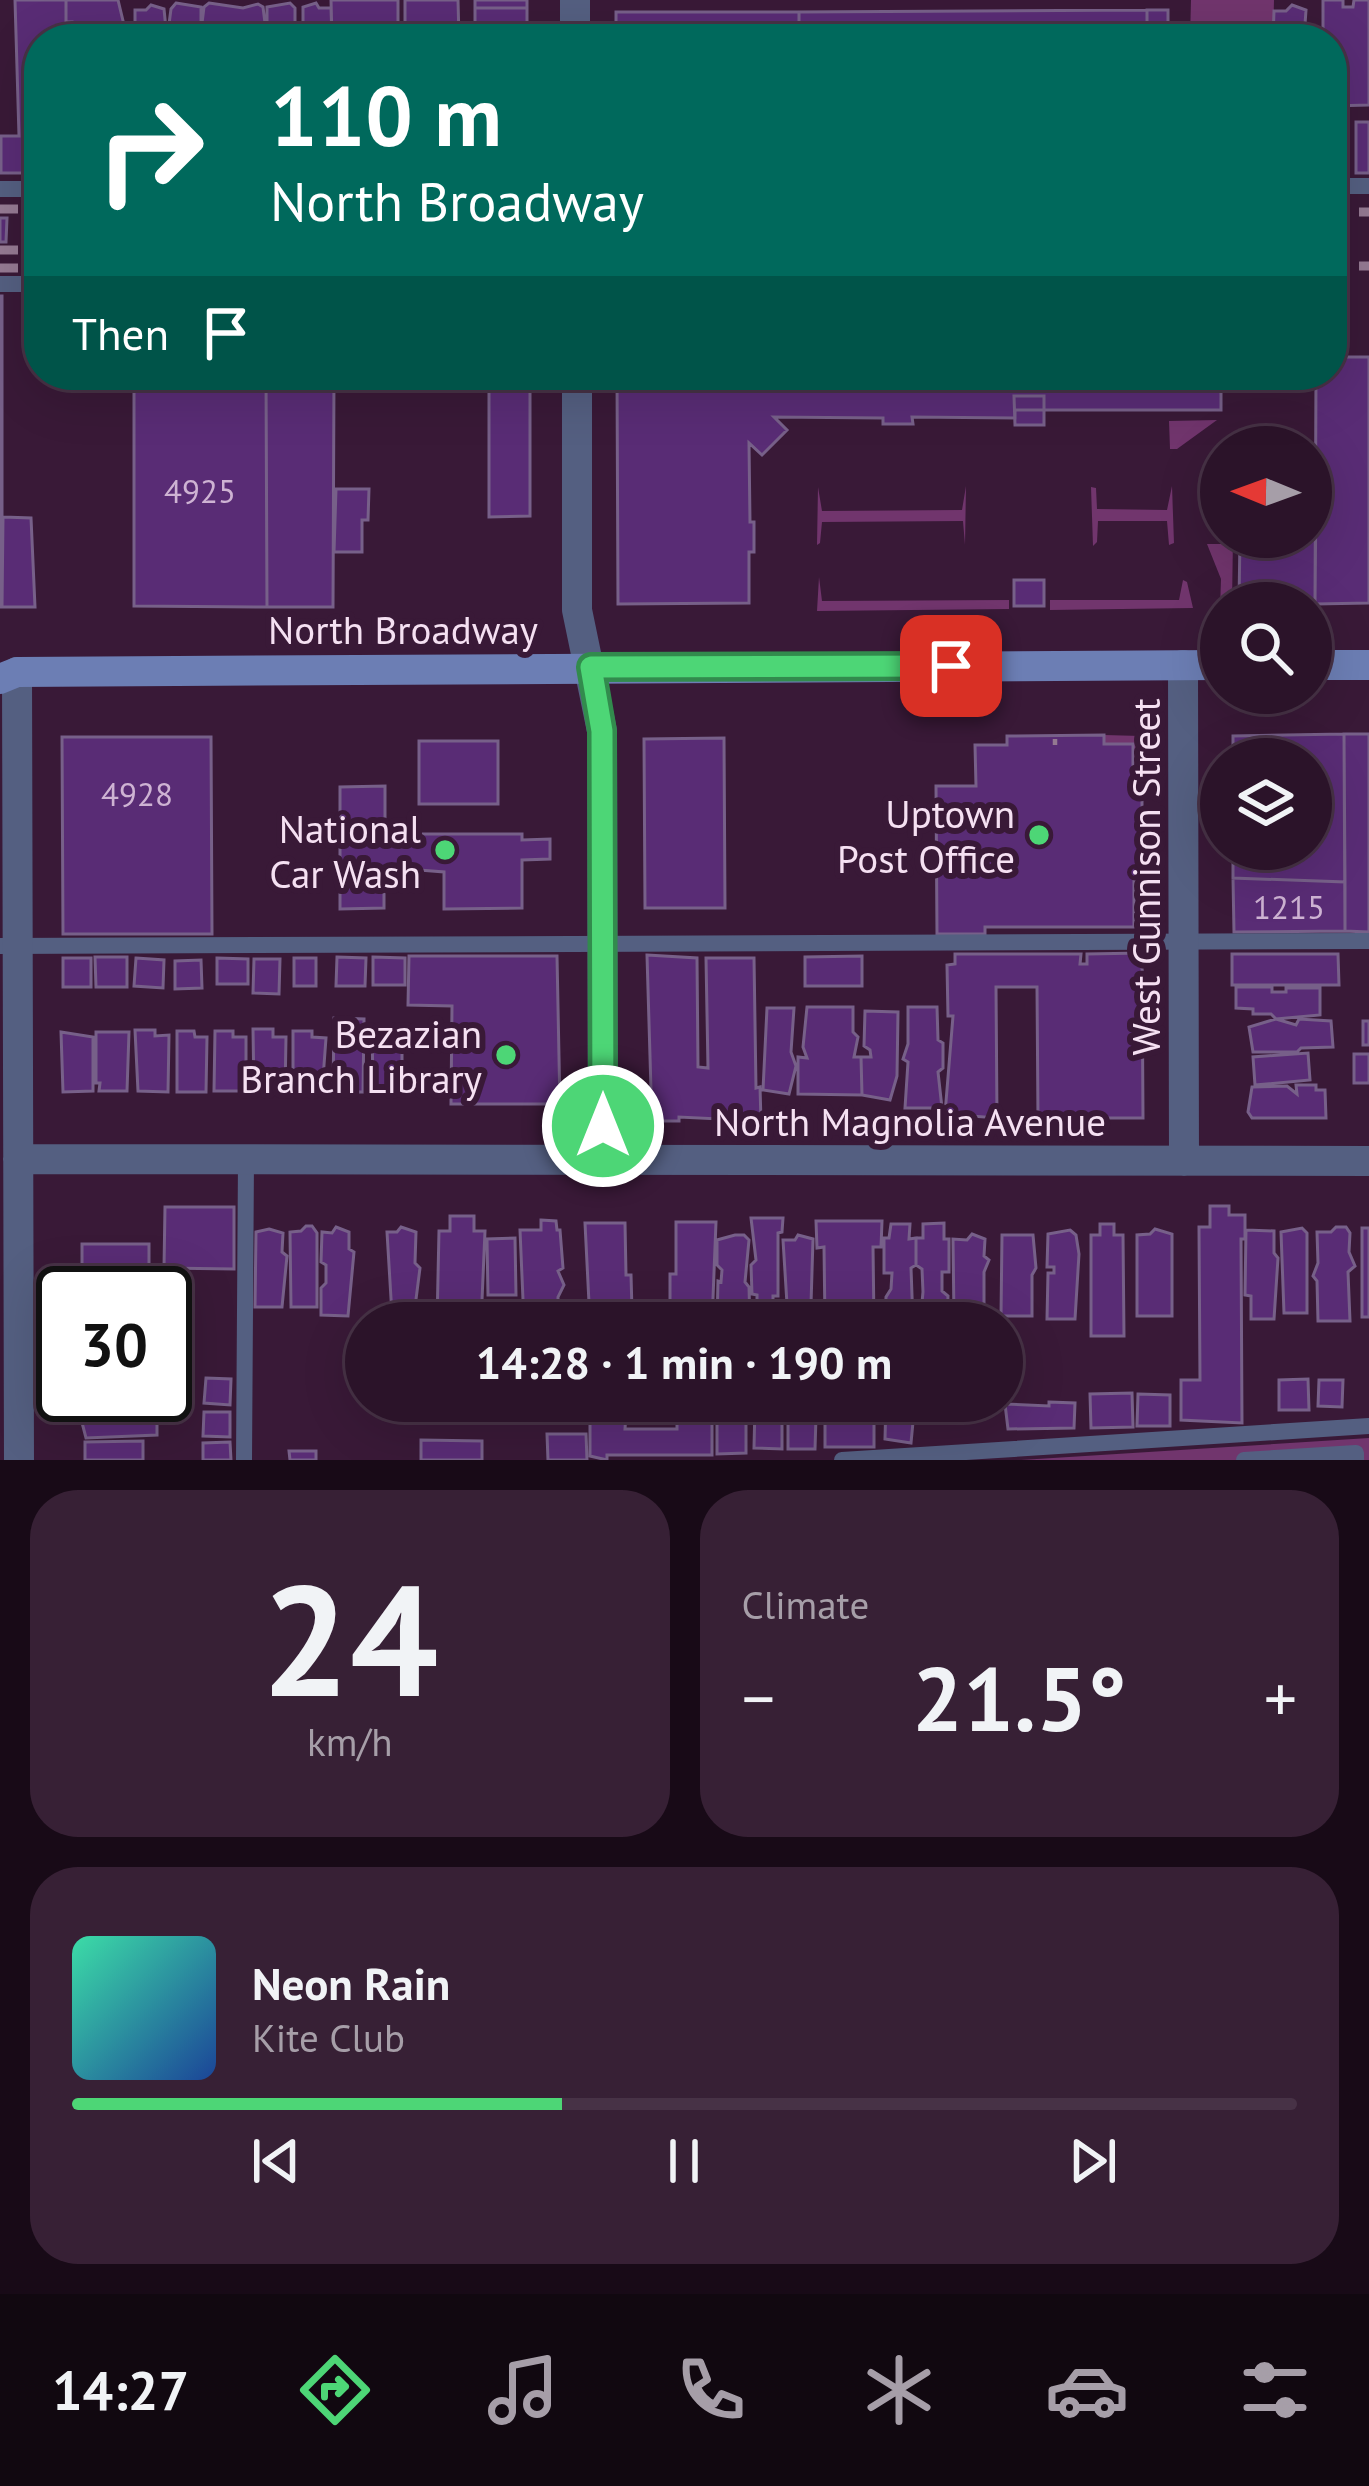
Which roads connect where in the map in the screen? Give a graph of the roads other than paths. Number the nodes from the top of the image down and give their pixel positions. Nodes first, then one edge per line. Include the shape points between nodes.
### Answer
1 (577, 390) edge
2 (1183, 665) junction
3 (1200, 665) edge
4 (1332, 665) edge
5 (1369, 665) edge
6 (591, 667) junction
7 (6, 672) edge
8 (1369, 940) edge
9 (1184, 941) junction
10 (602, 944) junction
11 (9, 946) edge
12 (18, 1159) junction
13 (246, 1159) junction
14 (602, 1160) junction
15 (1184, 1161) junction
16 (1369, 1161) edge
17 (1369, 1426) edge
18 (19, 1460) edge
19 (244, 1460) edge
20 (842, 1460) edge
21 (1244, 1460) edge
22 (1356, 1460) edge

1 - 6 street via 577,610
2 - 3 main road, North Broadway
2 - 6 main road, North Broadway
2 - 9 street, West Gunnison Street
4 - 5 main road
6 - 7 main road, North Broadway
6 - 10 street via 602,731
7 - 11 street
8 - 9 lane
9 - 10 lane
9 - 15 street, West Gunnison Street
10 - 11 lane
10 - 14 street
11 - 12 street
12 - 13 street, North Magnolia Avenue
12 - 18 street
13 - 14 street, North Magnolia Avenue
13 - 19 lane
14 - 15 street, North Magnolia Avenue
15 - 16 street, North Magnolia Avenue
17 - 20 lane
21 - 22 lane via 1356,1453

